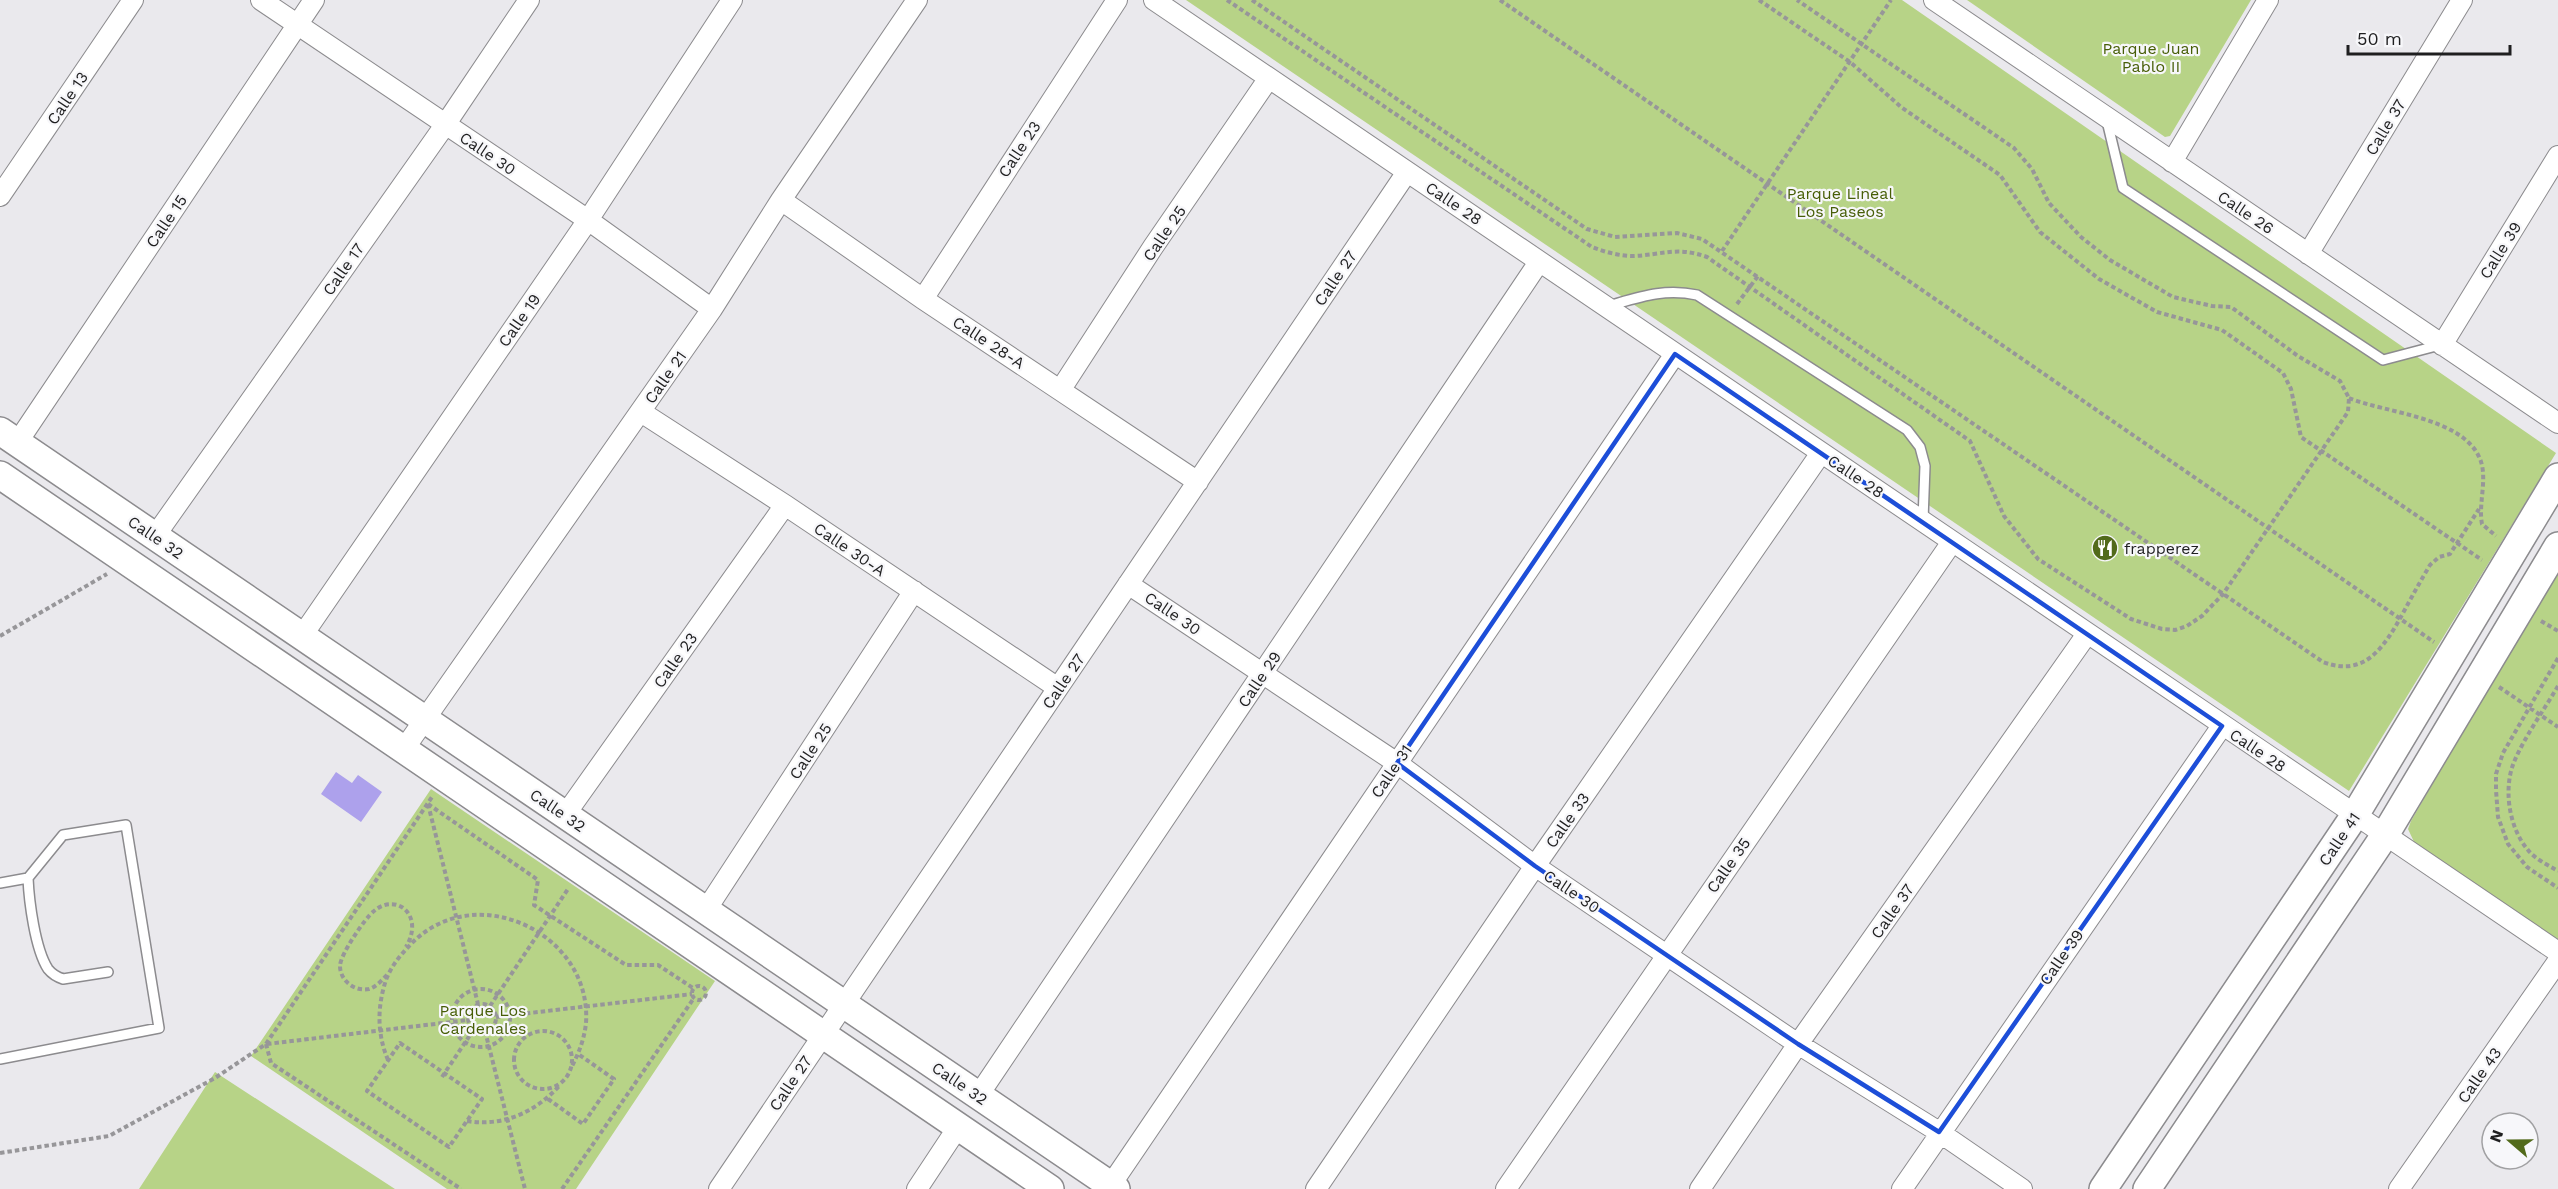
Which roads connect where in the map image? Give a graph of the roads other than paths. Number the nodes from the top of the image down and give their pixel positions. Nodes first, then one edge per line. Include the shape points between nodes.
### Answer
1 (133, 0) edge
2 (261, 0) edge
3 (314, 0) edge
4 (529, 0) edge
5 (732, 0) edge
6 (917, 0) edge
7 (1117, 0) edge
8 (1154, 0) edge
9 (1934, 0) edge
10 (2268, 0) edge
11 (2463, 0) edge
12 (297, 25) junction
13 (1269, 78) junction
14 (2106, 117) junction
15 (445, 125) junction
16 (2558, 156) edge
17 (2172, 162) junction
18 (1407, 172) junction
19 (0, 196) edge
20 (781, 200) junction
21 (588, 220) junction
22 (2308, 254) junction
23 (1539, 262) junction
24 (923, 299) junction
25 (1606, 307) junction
26 (712, 309) junction
27 (2442, 345) junction
28 (1675, 354) junction
29 (1061, 389) junction
30 (641, 412) junction
31 (2558, 423) edge
32 (9, 437) edge
33 (1821, 453) junction
34 (0, 475) edge
35 (2558, 477) edge
36 (1198, 482) junction
37 (785, 505) junction
38 (1923, 522) junction
39 (155, 536) junction
40 (1952, 542) junction
41 (2558, 546) edge
42 (1128, 584) junction
43 (914, 591) junction
44 (2087, 634) junction
45 (302, 636) junction
46 (1263, 673) junction
47 (1058, 688) junction
48 (425, 720) junction
49 (2222, 726) junction
50 (404, 749) junction
51 (1397, 763) junction
52 (565, 815) junction
53 (2355, 815) junction
54 (2385, 835) junction
55 (1535, 866) junction
56 (28, 878) junction
57 (0, 883) edge
58 (706, 910) junction
59 (2558, 952) edge
60 (1666, 954) junction
61 (2558, 961) edge
62 (108, 972) dead end
63 (844, 1004) junction
64 (822, 1035) junction
65 (1798, 1044) junction
66 (0, 1059) edge
67 (978, 1096) junction
68 (958, 1127) junction
69 (1939, 1132) junction
70 (1112, 1188) edge
71 (719, 1189) edge
72 (916, 1189) edge
73 (1050, 1189) edge
74 (1316, 1189) edge
75 (1506, 1189) edge
76 (1700, 1189) edge
77 (1902, 1189) edge
78 (2022, 1189) edge
79 (2103, 1189) edge
80 (2147, 1189) edge
81 (2399, 1189) edge

1 - 19 street, Calle 13
2 - 12 street, Calle 30
3 - 12 street, Calle 15
4 - 15 street, Calle 17
5 - 21 street, Calle 19
6 - 20 street, Calle 21
7 - 24 street, Calle 23
8 - 13 street, Calle 28
9 - 14 street, Calle 26
10 - 17 street
11 - 22 street, Calle 37
12 - 15 street, Calle 30
12 - 32 street, Calle 15
13 - 18 street, Calle 28
13 - 29 street, Calle 25
14 - 17 street, Calle 26
14 - 27 lane via 2123,188 2383,360
15 - 21 street, Calle 30
15 - 39 street, Calle 17
16 - 27 street, Calle 39
17 - 22 street, Calle 26
18 - 23 street, Calle 28
18 - 36 street, Calle 27
20 - 24 street, Calle 28-A
20 - 26 street, Calle 21
21 - 26 street, Calle 30
21 - 45 street, Calle 19
22 - 27 street, Calle 26
23 - 25 street, Calle 28
23 - 46 street, Calle 29
24 - 29 street, Calle 28-A
25 - 28 street, Calle 28
25 - 38 lane via 1659,292 1697,295 1907,430 1920,447 1924,466
26 - 30 street, Calle 21
27 - 31 street, Calle 26
28 - 33 street, Calle 28
28 - 51 street, Calle 31
29 - 36 street, Calle 28-A
30 - 37 street, Calle 30-A
30 - 48 street, Calle 21
32 - 39 street, Calle 32
33 - 38 street, Calle 28
33 - 55 street, Calle 33
34 - 50 street
35 - 53 street, Calle 41
36 - 42 street, Calle 27
37 - 43 street, Calle 30-A
37 - 52 street, Calle 23
38 - 40 street, Calle 28
39 - 45 street, Calle 32
40 - 44 street, Calle 28
40 - 60 street, Calle 35
41 - 54 street
42 - 46 street, Calle 30
42 - 47 street, Calle 27
43 - 47 street, Calle 30-A
43 - 58 street, Calle 25
44 - 49 street, Calle 28
44 - 65 street, Calle 37
45 - 48 street, Calle 32
46 - 51 street, Calle 30
46 - 67 street, Calle 29
47 - 63 street, Calle 27
48 - 50 street, Calle 21
48 - 52 street, Calle 32
49 - 53 street, Calle 28
49 - 69 street, Calle 39
50 - 64 street
51 - 55 street, Calle 30
51 - 70 street, Calle 31
52 - 58 street, Calle 32
53 - 54 street, Calle 28
53 - 79 street, Calle 41
54 - 59 street, Calle 28
54 - 80 street
55 - 60 street, Calle 30
55 - 74 street, Calle 33
56 - 57 lane
56 - 62 lane via 47,968 63,979
56 - 66 lane via 63,835 126,825 159,1028
58 - 63 street, Calle 32
60 - 65 street, Calle 30
60 - 75 street, Calle 35
61 - 81 street, Calle 43
63 - 64 street, Calle 27
63 - 67 street, Calle 32
64 - 68 street
64 - 71 street, Calle 27
65 - 69 street, Calle 30
65 - 76 street, Calle 37
67 - 70 street, Calle 32
68 - 72 street
68 - 73 street
69 - 77 street, Calle 39
69 - 78 street, Calle 30

